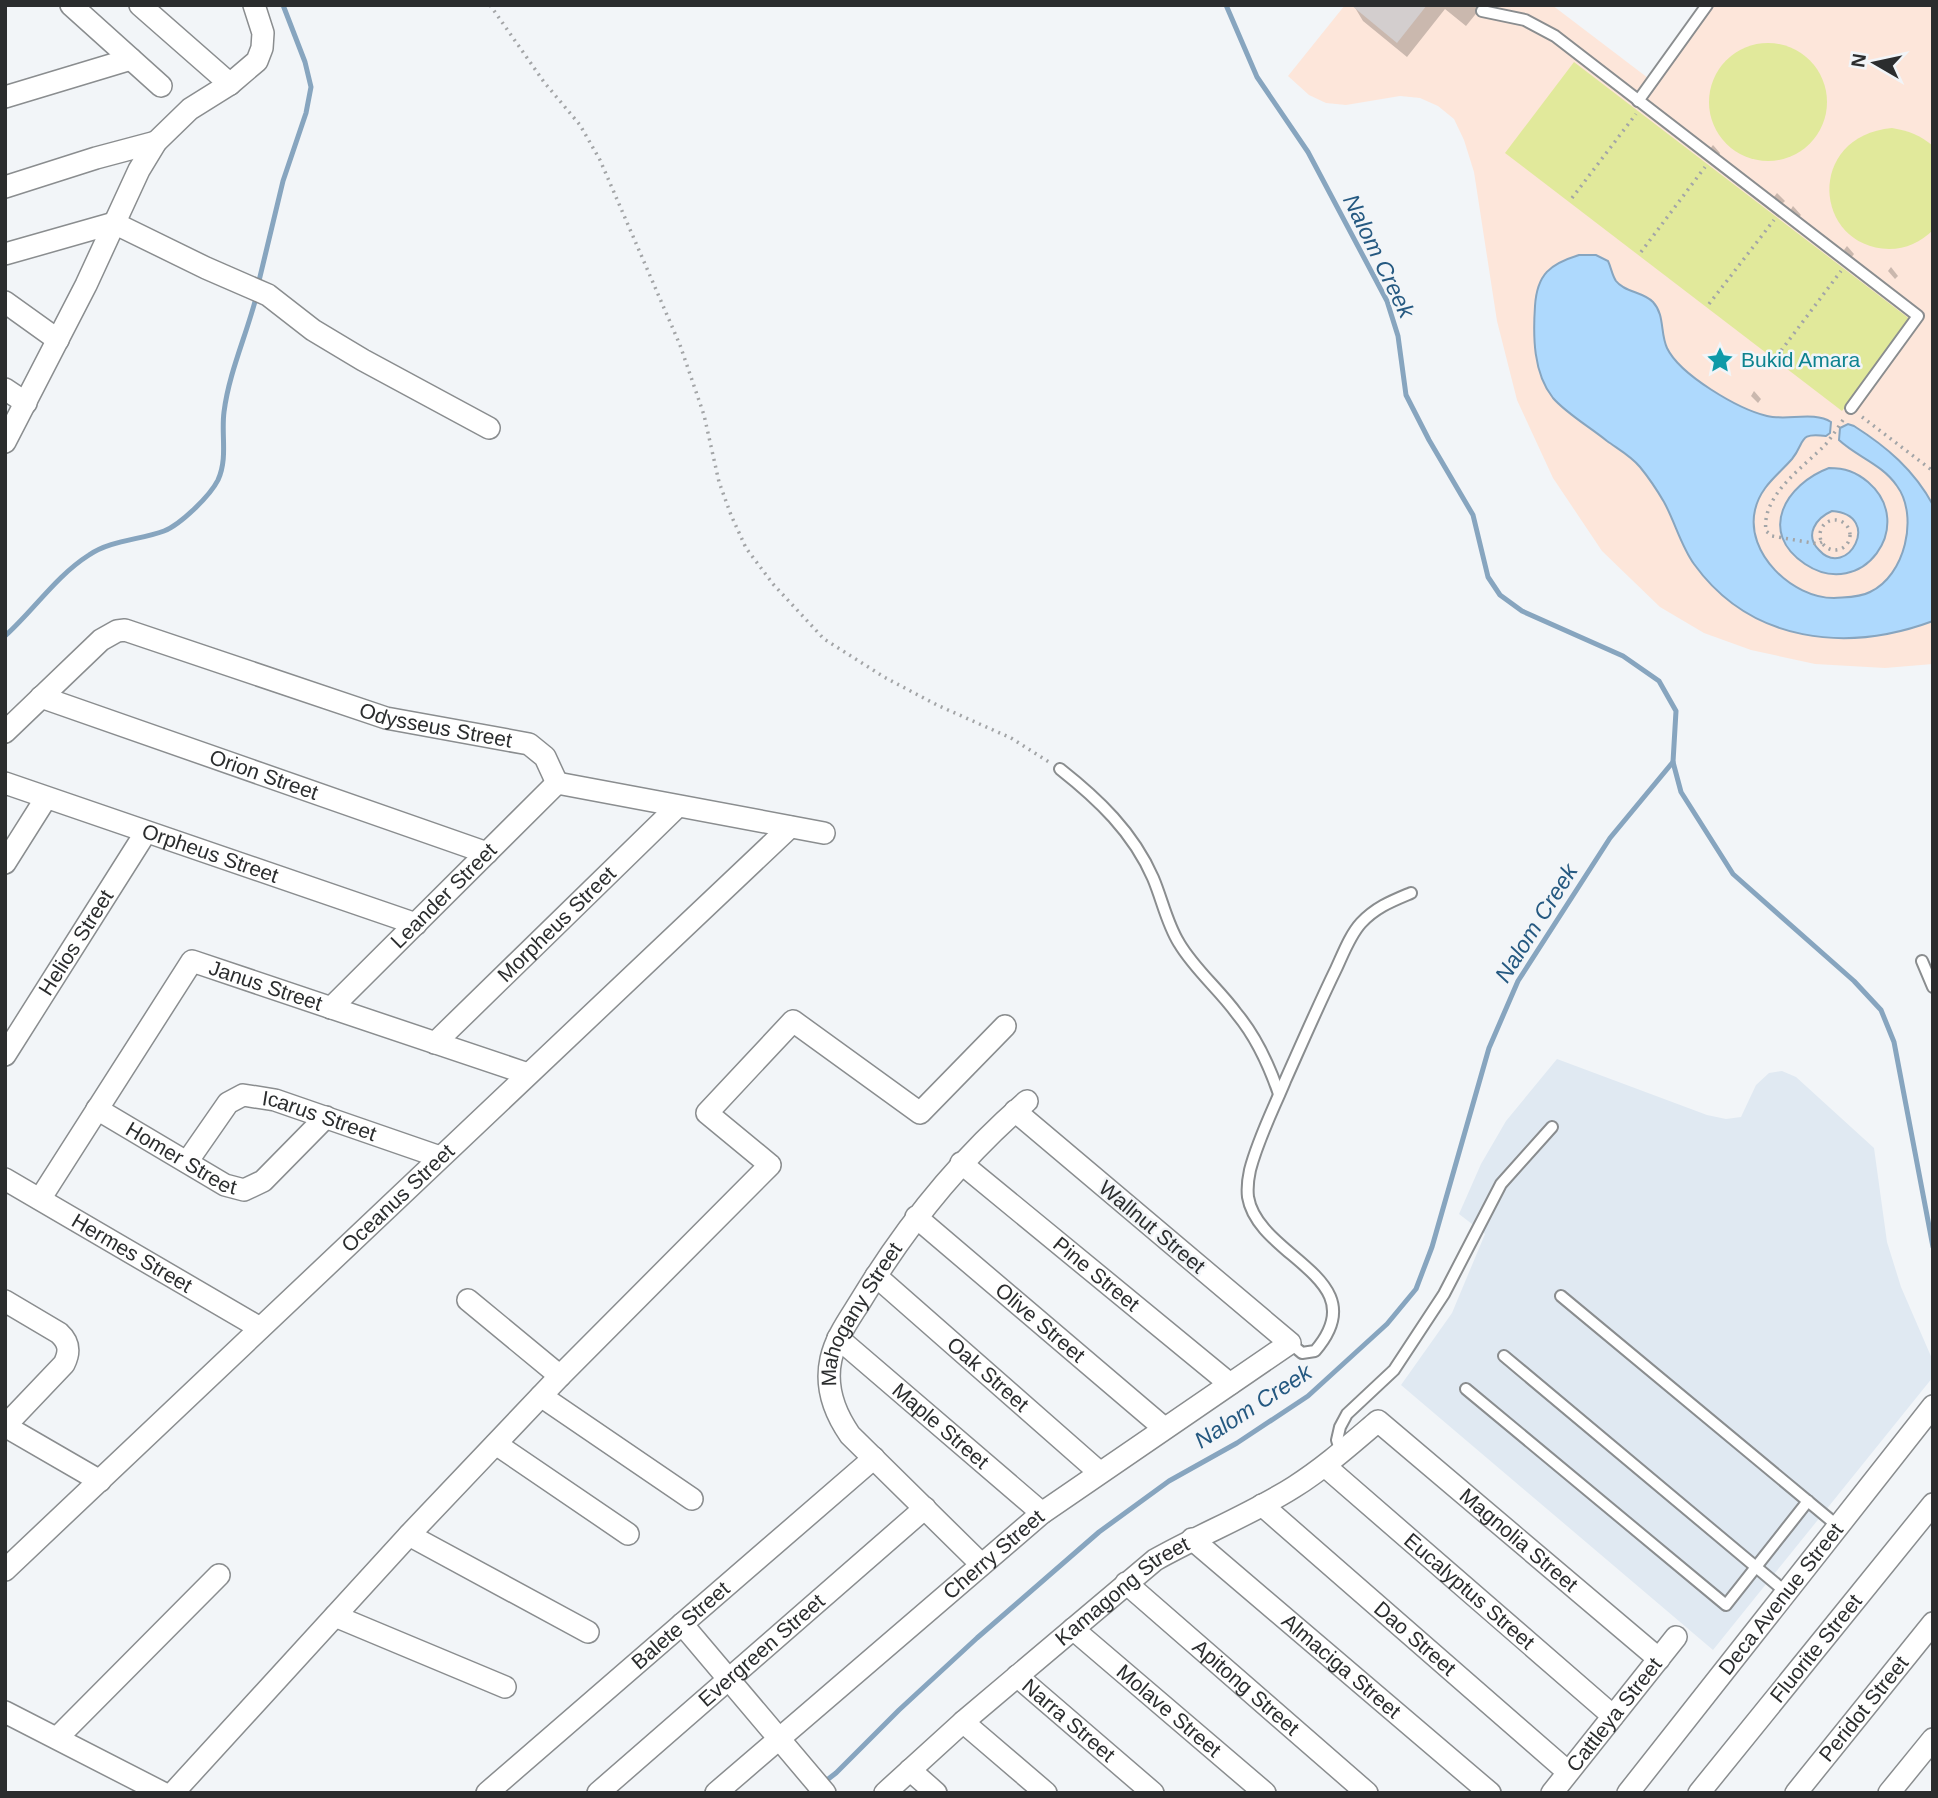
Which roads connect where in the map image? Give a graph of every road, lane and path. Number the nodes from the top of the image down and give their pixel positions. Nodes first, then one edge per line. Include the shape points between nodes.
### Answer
1 (71, 5) edge
2 (140, 5) edge
3 (254, 5) edge
4 (490, 5) edge
5 (1707, 5) edge
6 (1482, 11) dead end
7 (131, 59) junction
8 (230, 84) junction
9 (161, 86) dead end
10 (5, 97) edge
11 (1641, 103) junction
12 (156, 142) junction
13 (1712, 158) junction
14 (5, 187) edge
15 (1572, 198) dead end
16 (1781, 211) junction
17 (114, 223) junction
18 (1641, 252) dead end
19 (5, 254) edge
20 (1848, 262) junction
21 (5, 302) edge
22 (1709, 304) dead end
23 (58, 340) junction
24 (1777, 356) dead end
25 (5, 389) edge
26 (26, 403) junction
27 (1851, 408) junction
28 (489, 428) dead end
29 (5, 442) edge
30 (1933, 471) edge
31 (1820, 543) junction
32 (41, 698) junction
33 (5, 732) edge
34 (1060, 769) joint
35 (5, 783) edge
36 (557, 783) junction
37 (46, 797) junction
38 (677, 807) junction
39 (790, 827) junction
40 (146, 832) junction
41 (824, 833) dead end
42 (487, 853) junction
43 (5, 863) edge
44 (1411, 893) dead end
45 (416, 924) junction
46 (1922, 961) dead end
47 (1933, 987) edge
48 (331, 1008) junction
49 (1005, 1026) dead end
50 (435, 1043) junction
51 (5, 1055) edge
52 (528, 1074) junction
53 (1279, 1094) junction
54 (1021, 1106) joint
55 (97, 1109) junction
56 (326, 1117) junction
57 (1552, 1127) dead end
58 (440, 1157) junction
59 (187, 1162) junction
60 (961, 1163) junction
61 (5, 1179) edge
62 (40, 1199) junction
63 (916, 1217) junction
64 (876, 1276) junction
65 (1561, 1296) dead end
66 (468, 1300) dead end
67 (5, 1301) edge
68 (260, 1328) junction
69 (838, 1338) junction
70 (1290, 1343) junction
71 (1504, 1356) dead end
72 (560, 1376) junction
73 (1230, 1384) junction
74 (1466, 1389) dead end
75 (541, 1396) junction
76 (1933, 1406) edge
77 (1378, 1421) joint
78 (5, 1426) edge
79 (1164, 1428) junction
80 (496, 1444) junction
81 (874, 1458) junction
82 (1333, 1460) junction
83 (1099, 1472) junction
84 (100, 1481) junction
85 (692, 1499) dead end
86 (1808, 1501) junction
87 (1933, 1504) edge
88 (1262, 1505) junction
89 (925, 1508) junction
90 (1042, 1513) junction
91 (1839, 1527) junction
92 (628, 1534) dead end
93 (409, 1535) junction
94 (1192, 1539) junction
95 (9, 1560) edge
96 (981, 1564) junction
97 (1756, 1567) junction
98 (219, 1575) dead end
99 (1126, 1583) junction
100 (1787, 1593) junction
101 (335, 1616) junction
102 (1933, 1623) edge
103 (682, 1624) junction
104 (1073, 1629) junction
105 (588, 1632) dead end
106 (1676, 1637) dead end
107 (1659, 1659) junction
108 (1017, 1676) junction
109 (728, 1679) junction
110 (505, 1686) dead end
111 (5, 1712) edge
112 (1613, 1716) junction
113 (963, 1722) junction
114 (57, 1738) junction
115 (778, 1739) junction
116 (1933, 1739) edge
117 (909, 1770) junction
118 (1568, 1772) junction
119 (163, 1793) edge
120 (173, 1793) edge
121 (486, 1793) edge
122 (598, 1793) edge
123 (716, 1793) edge
124 (825, 1793) edge
125 (885, 1793) edge
126 (936, 1793) edge
127 (1046, 1793) edge
128 (1153, 1793) edge
129 (1265, 1793) edge
130 (1367, 1793) edge
131 (1490, 1793) edge
132 (1552, 1793) edge
133 (1628, 1793) edge
134 (1699, 1793) edge
135 (1796, 1793) edge
136 (1889, 1793) edge

1 - 7 street
2 - 8 street
3 - 8 street via 263,33 262,48 257,61
4 - 34 path via 580,125 600,160 680,345 704,415 719,482 746,548 824,639 884,677 1011,738
5 - 11 lane
6 - 11 lane via 1541,26
7 - 9 street
7 - 10 street
8 - 12 street via 190,109
11 - 13 lane
11 - 15 path
12 - 14 street
12 - 17 street
13 - 16 lane
13 - 18 path
16 - 20 lane
16 - 22 path
17 - 19 street
17 - 23 street
17 - 28 street via 268,295 313,330
20 - 24 path
20 - 27 lane via 1918,316
21 - 23 street
23 - 26 street
25 - 26 street
26 - 29 street
27 - 30 path
27 - 31 path via 1832,437 1779,492 1765,526 1772,536
31 - 31 path via 1821,530 1828,521 1840,520 1849,527 1850,539 1843,548 1831,549
32 - 33 street
32 - 36 street, Odysseus Street via 101,640 117,631 134,632 386,718 529,744 545,757
32 - 42 street, Orion Street
34 - 53 lane via 1097,798 1125,830 1152,876 1178,942 1257,1043
35 - 37 street, Orpheus Street
36 - 38 street
36 - 42 street, Leander Street
37 - 40 street, Orpheus Street
37 - 43 street
38 - 39 street
38 - 50 street, Morpheus Street
39 - 41 street
39 - 52 street, Oceanus Street
40 - 45 street, Orpheus Street
40 - 51 street, Helios Street
42 - 45 street, Leander Street
44 - 53 lane via 1380,906 1360,924
45 - 48 street, Leander Street
46 - 47 lane
48 - 50 street, Janus Street
48 - 55 street, Janus Street via 192,961
49 - 72 street via 919,1113 793,1021 707,1113 770,1165
50 - 52 street, Janus Street
52 - 58 street, Oceanus Street
53 - 70 lane via 1250,1171 1249,1200 1256,1219 1317,1275 1332,1301 1329,1331 1315,1351 1302,1353
54 - 60 street, Mahogany Street
54 - 70 street, Wallnut Street
55 - 59 street, Homer Street
55 - 62 street, Janus Street
56 - 58 street, Icarus Street
56 - 59 street, Homer Street via 263,1181 244,1189 225,1185
56 - 59 street, Icarus Street via 243,1095 228,1103
57 - 82 lane via 1502,1184 1444,1294 1394,1370 1347,1414
58 - 68 street, Oceanus Street
60 - 63 street, Mahogany Street
60 - 73 street, Pine Street
61 - 62 street, Hermes Street
62 - 68 street, Hermes Street
63 - 64 street, Mahogany Street
63 - 79 street, Olive Street
64 - 69 street, Mahogany Street
64 - 83 street, Oak Street
65 - 86 lane
66 - 72 street
67 - 78 street via 59,1333 68,1355
68 - 84 street, Oceanus Street
69 - 81 street, Mahogany Street via 829,1378 832,1400 845,1427
69 - 90 street, Maple Street
70 - 73 street, Cherry Street
71 - 97 lane
72 - 75 street
73 - 79 street, Cherry Street
74 - 97 lane via 1726,1605
75 - 80 street
75 - 85 street
76 - 91 street, Deca Avenue Street
77 - 82 street, Kamagong Street
77 - 107 street, Magnolia Street
78 - 84 street
79 - 83 street, Cherry Street
80 - 92 street
80 - 93 street
81 - 89 street, Mahogany Street
81 - 103 street, Balete Street
82 - 88 street, Kamagong Street
82 - 112 street, Eucalyptus Street
83 - 90 street, Cherry Street
84 - 95 street, Oceanus Street
86 - 91 lane
86 - 97 lane
87 - 134 street, Fluorite Street
88 - 94 street, Kamagong Street
88 - 118 street, Dao Street
89 - 96 street, Mahogany Street
89 - 109 street, Evergreen Street
90 - 96 street, Cherry Street
91 - 100 street, Deca Avenue Street
93 - 101 street
93 - 105 street
94 - 99 street, Kamagong Street via 1155,1559
94 - 131 street, Almaciga Street
96 - 115 street, Cherry Street
97 - 100 lane
98 - 114 street
99 - 104 street, Kamagong Street
99 - 130 street, Apitong Street
100 - 133 street, Deca Avenue Street
101 - 110 street
101 - 120 street
102 - 135 street, Peridot Street
103 - 109 street
103 - 121 street, Balete Street
104 - 108 street, Kamagong Street
104 - 129 street, Molave Street
106 - 107 street, Cattleya Street
107 - 112 street, Cattleya Street
108 - 113 street, Kamagong Street
108 - 128 street, Narra Street
109 - 115 street
109 - 122 street, Evergreen Street
111 - 114 street
112 - 118 street, Cattleya Street
113 - 117 street, Kamagong Street
113 - 127 street
114 - 119 street
115 - 123 street, Cherry Street
115 - 124 street
116 - 136 street
117 - 125 street, Kamagong Street
117 - 126 street
118 - 132 street, Cattleya Street

